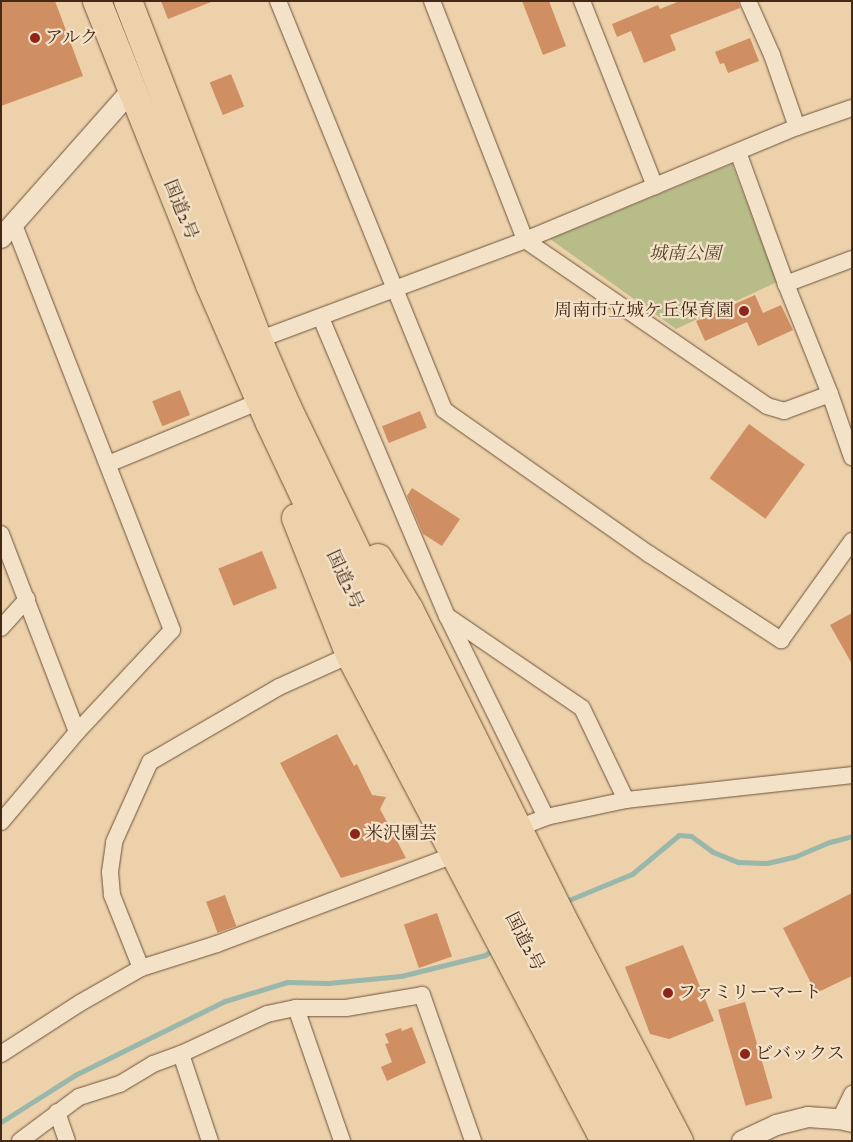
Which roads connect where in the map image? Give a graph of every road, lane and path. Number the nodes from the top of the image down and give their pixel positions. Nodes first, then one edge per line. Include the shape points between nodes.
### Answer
1 (97, 1) edge
2 (128, 1) edge
3 (278, 1) edge
4 (432, 1) edge
5 (582, 1) edge
6 (748, 1) edge
7 (132, 90) junction
8 (852, 108) edge
9 (797, 127) junction
10 (738, 152) junction
11 (654, 186) junction
12 (8, 231) edge
13 (525, 240) junction
14 (852, 259) edge
15 (786, 284) junction
16 (396, 289) junction
17 (321, 318) junction
18 (258, 340) junction
19 (830, 394) junction
20 (273, 410) junction
21 (852, 457) edge
22 (108, 464) junction
23 (1, 534) edge
24 (852, 541) edge
25 (27, 599) junction
26 (447, 616) junction
27 (1, 628) edge
28 (350, 655) junction
29 (77, 732) junction
30 (852, 775) edge
31 (626, 800) junction
32 (546, 817) junction
33 (1, 822) edge
34 (518, 828) junction
35 (456, 854) junction
36 (517, 904) junction
37 (141, 968) junction
38 (296, 1008) junction
39 (1, 1054) edge
40 (181, 1054) junction
41 (852, 1094) edge
42 (619, 1101) junction
43 (57, 1112) junction
44 (846, 1121) edge
45 (20, 1141) edge
46 (67, 1141) edge
47 (210, 1141) edge
48 (342, 1141) edge
49 (473, 1141) edge
50 (605, 1141) edge
51 (628, 1141) edge
52 (654, 1141) edge
53 (679, 1141) edge
54 (742, 1141) edge

1 - 7 highway, 国道2号
2 - 18 highway, 国道2号
3 - 16 street
4 - 13 street
5 - 11 street
6 - 9 street via 772,55
7 - 12 street
7 - 20 highway, 国道2号 via 210,285
8 - 9 street
9 - 10 street
10 - 11 street
10 - 15 street
11 - 13 street
12 - 22 street
13 - 16 street
13 - 19 street via 767,406 784,411
14 - 15 street
15 - 19 street
16 - 17 street
16 - 24 street via 444,410 649,554 781,640
17 - 18 street
17 - 26 street
18 - 20 highway, 国道2号
19 - 21 street
20 - 22 street
20 - 28 highway via 276,469
20 - 34 highway via 409,609
20 - 36 highway, 国道2号 via 374,644
22 - 29 street via 172,630
23 - 25 street
25 - 27 street
25 - 29 street
26 - 31 street via 582,708
26 - 32 street
28 - 35 highway
28 - 37 street via 279,687 150,762 114,842 110,872 112,895
29 - 33 street
30 - 31 street
31 - 32 street
32 - 34 street
34 - 36 highway
35 - 36 highway
35 - 37 street via 217,944
36 - 42 highway, 国道2号
36 - 50 highway via 508,955
36 - 53 highway via 567,927
37 - 39 street
38 - 40 street via 267,1014
38 - 48 street
38 - 49 street via 346,1008 422,995
40 - 43 street via 153,1064 120,1084 79,1097
40 - 47 street
41 - 44 street
42 - 51 highway, 国道2号
42 - 52 highway, 国道2号
43 - 45 street
43 - 46 street
44 - 54 street via 808,1117 776,1125

